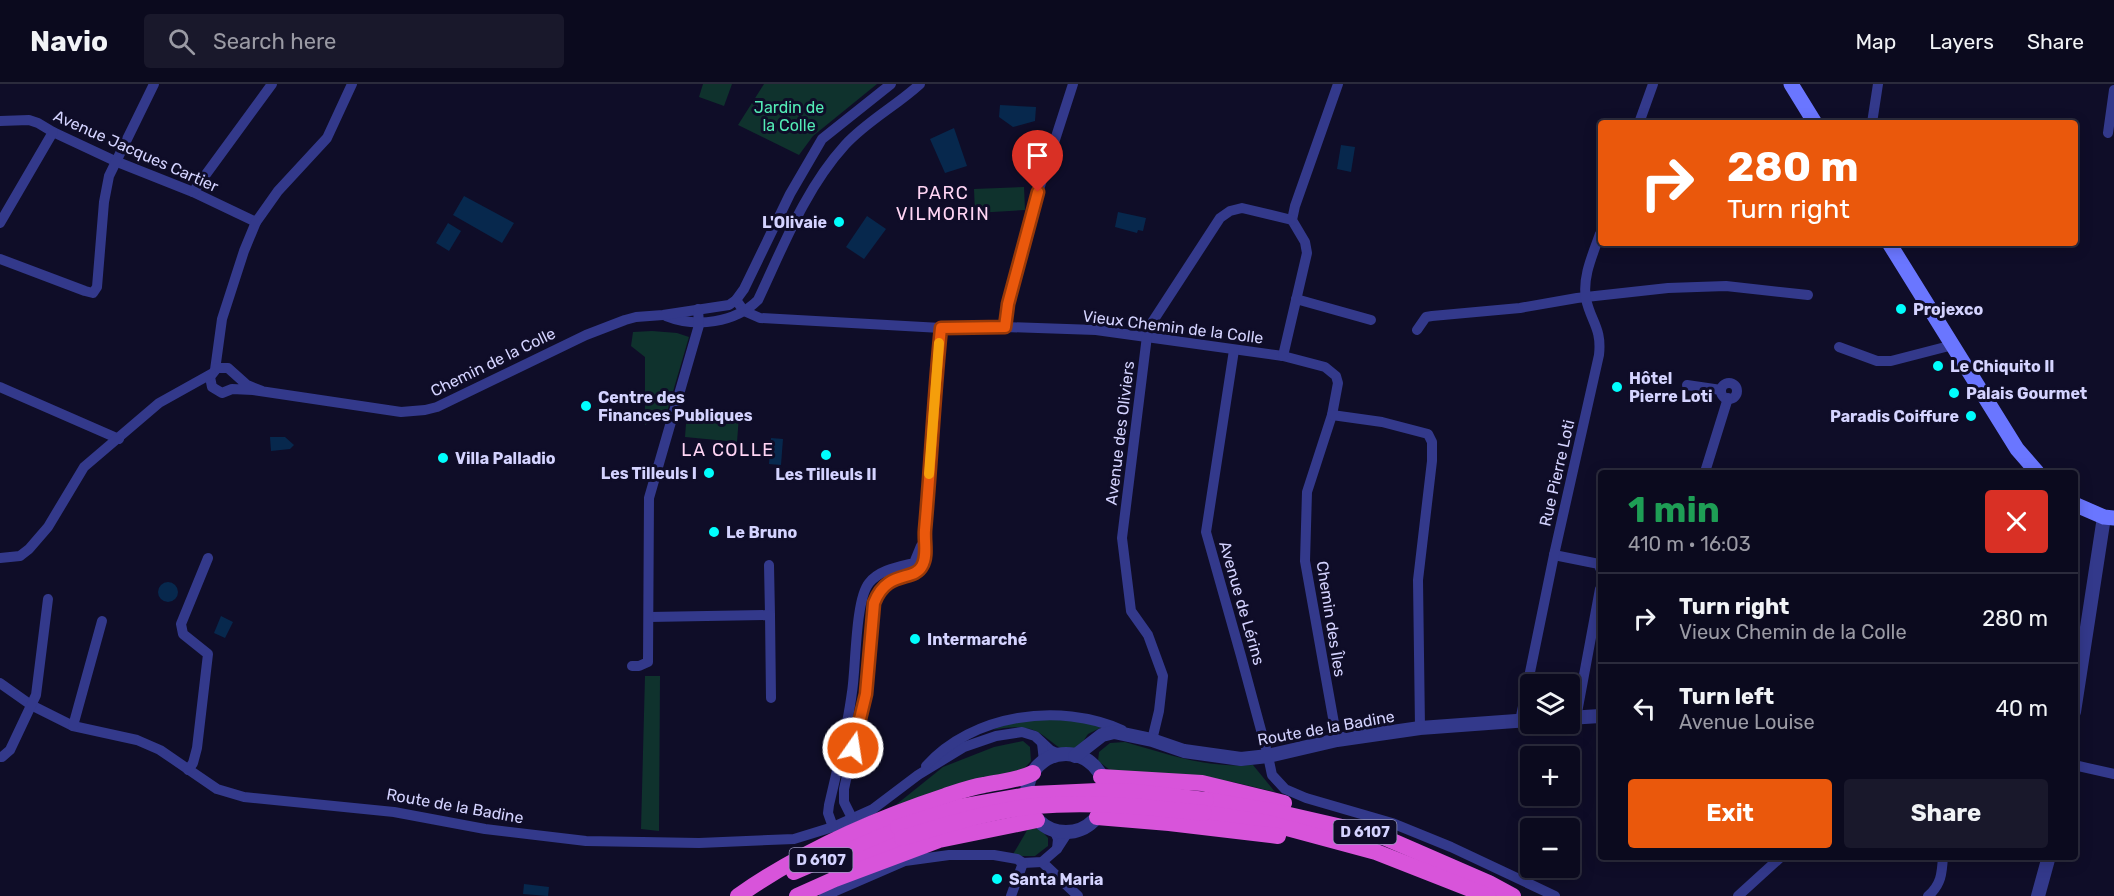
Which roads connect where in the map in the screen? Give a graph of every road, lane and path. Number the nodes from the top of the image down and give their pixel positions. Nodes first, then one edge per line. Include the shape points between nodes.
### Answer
1 (154, 84) edge
2 (272, 84) edge
3 (352, 84) edge
4 (891, 84) edge
5 (898, 84) edge
6 (920, 84) edge
7 (1074, 84) edge
8 (1338, 84) edge
9 (1653, 84) edge
10 (1791, 84) edge
11 (1878, 84) edge
12 (2114, 90) edge
13 (908, 95) junction
14 (1640, 120) edge
15 (1813, 120) edge
16 (1872, 120) edge
17 (0, 121) edge
18 (53, 132) junction
19 (2108, 133) dead end
20 (115, 161) junction
21 (809, 162) junction
22 (825, 171) junction
23 (193, 192) junction
24 (1292, 220) junction
25 (256, 222) junction
26 (0, 223) edge
27 (1598, 241) edge
28 (1891, 246) edge
29 (0, 259) edge
30 (1808, 295) dead end
31 (1586, 297) junction
32 (1296, 299) junction
33 (736, 300) junction
34 (698, 309) junction
35 (744, 311) junction
36 (663, 315) junction
37 (1371, 320) dead end
38 (699, 321) junction
39 (1005, 327) junction
40 (941, 328) junction
41 (1417, 330) dead end
42 (1147, 336) junction
43 (217, 345) junction
44 (1953, 345) junction
45 (1839, 347) dead end
46 (1234, 350) junction
47 (1282, 356) junction
48 (1325, 367) joint
49 (231, 372) junction
50 (212, 376) junction
51 (1687, 385) dead end
52 (0, 387) edge
53 (248, 387) junction
54 (232, 389) junction
55 (1332, 415) junction
56 (119, 439) junction
57 (2017, 449) junction
58 (1705, 470) edge
59 (2026, 470) edge
60 (2035, 470) edge
61 (2078, 511) edge
62 (2109, 518) edge
63 (924, 534) junction
64 (1554, 555) junction
65 (0, 558) edge
66 (208, 558) dead end
67 (1598, 564) edge
68 (769, 565) dead end
69 (48, 599) dead end
70 (1598, 599) edge
71 (771, 615) junction
72 (649, 617) junction
73 (102, 621) dead end
74 (632, 666) dead end
75 (1533, 674) edge
76 (0, 683) edge
77 (1580, 685) edge
78 (2078, 690) edge
79 (852, 692) junction
80 (866, 694) junction
81 (771, 698) dead end
82 (31, 705) junction
83 (1598, 717) edge
84 (1580, 718) edge
85 (1520, 721) edge
86 (73, 726) junction
87 (1420, 728) junction
88 (1131, 734) junction
89 (1152, 740) junction
90 (1337, 740) junction
91 (1042, 742) junction
92 (1092, 744) junction
93 (1068, 755) junction
94 (1268, 756) junction
95 (0, 757) edge
96 (1089, 762) junction
97 (2078, 766) edge
98 (1039, 767) junction
99 (188, 770) junction
100 (2114, 774) edge
101 (918, 776) junction
102 (1101, 777) junction
103 (1097, 817) junction
104 (852, 819) junction
105 (1037, 820) junction
106 (833, 827) junction
107 (1061, 831) junction
108 (900, 833) junction
109 (1379, 844) junction
110 (1778, 860) edge
111 (1943, 860) edge
112 (2048, 860) edge
113 (1042, 862) junction
114 (1023, 863) junction
115 (738, 896) edge
116 (747, 896) edge
117 (782, 896) edge
118 (797, 896) edge
119 (824, 896) edge
120 (1011, 896) edge
121 (1077, 896) edge
122 (1488, 896) edge
123 (1513, 896) edge
124 (1555, 896) edge
125 (1738, 896) edge
126 (1928, 896) edge
127 (2038, 896) edge

1 - 20 street
2 - 23 street
3 - 25 street via 327,138 278,191
4 - 21 street via 822,139
5 - 13 street
6 - 13 street
7 - 39 street via 1032,211
8 - 24 street
9 - 14 street
10 - 15 main road
11 - 16 street
12 - 19 street
13 - 22 street via 846,144
17 - 18 street, Avenue Jacques Cartier via 29,120
18 - 20 street, Avenue Jacques Cartier
18 - 26 street
20 - 23 street, Avenue Jacques Cartier
20 - 29 street via 104,202 97,287 93,293
21 - 22 street
21 - 33 street
22 - 35 street via 805,202 758,300
23 - 25 street, Avenue Jacques Cartier
24 - 32 street via 1307,253
24 - 42 street, Avenue des Oliviers via 1242,208 1220,218
25 - 43 street via 235,277
27 - 31 street, Rue Pierre Loti
28 - 44 main road
30 - 31 street via 1721,286
31 - 41 street via 1426,317
31 - 64 street, Rue Pierre Loti via 1600,341
32 - 37 street
32 - 47 street
33 - 34 street, Chemin de la Colle via 729,305
33 - 35 street
34 - 36 street, Chemin de la Colle
34 - 38 street
35 - 38 street, Chemin de la Colle via 729,318
35 - 40 street, Vieux Chemin de la Colle via 760,318
36 - 38 street, Chemin de la Colle
36 - 53 street, Chemin de la Colle via 636,316 603,327 425,410 401,412
38 - 72 street via 649,498
39 - 40 street, Vieux Chemin de la Colle
39 - 42 street, Vieux Chemin de la Colle
40 - 63 street
42 - 46 street, Vieux Chemin de la Colle
42 - 89 street, Avenue des Oliviers via 1122,538 1131,611 1148,635 1163,676
43 - 49 street
43 - 50 street
44 - 45 street via 1891,361 1877,361
44 - 57 main road
46 - 47 street, Vieux Chemin de la Colle
46 - 94 street, Avenue de Lérins via 1206,532
47 - 48 street, Vieux Chemin de la Colle
48 - 55 street, Chemin des Îles via 1338,383
49 - 50 street via 221,367
49 - 53 street, Chemin de la Colle
49 - 54 street via 235,383
50 - 54 street via 215,390 222,393
50 - 56 street via 159,403
51 - 58 street via 1725,394
52 - 56 street
53 - 54 street, Chemin de la Colle
55 - 87 street via 1404,426 1428,434 1432,442 1418,580
55 - 90 street, Chemin des Îles via 1307,492 1305,561
56 - 65 street via 84,467 48,527 29,549 20,555
57 - 59 main road
57 - 60 main road
61 - 62 main road via 2089,520
62 - 78 street
63 - 79 street via 914,563 882,573 867,585 861,604
63 - 80 street via 925,555 918,572 891,580 878,592 874,603
64 - 67 street
64 - 75 street, Rue Pierre Loti
66 - 99 street via 181,624 183,634 208,654 197,748
68 - 71 street
69 - 82 street via 36,695
70 - 77 street
71 - 72 street
71 - 81 street
72 - 74 street via 648,662
73 - 86 street
76 - 82 street, Route de la Badine
79 - 80 street
79 - 106 street via 829,804
80 - 104 street via 844,789 844,802
82 - 86 street, Route de la Badine
82 - 95 street via 10,750
83 - 84 street
85 - 87 street, Route de la Badine
86 - 99 street, Route de la Badine via 136,740 160,750
87 - 90 street, Route de la Badine
88 - 89 street, Route de la Badine
88 - 92 street, Route de la Badine via 1102,735
88 - 101 street, Route de la Badine via 1100,722 1060,716 1003,721 975,730 940,750
89 - 94 street, Route de la Badine via 1216,757
90 - 94 street, Route de la Badine
91 - 93 street, Route de la Badine via 1050,750
91 - 98 street
91 - 101 street, Route de la Badine via 1022,732 996,736 964,747
92 - 93 street, Route de la Badine
92 - 96 street
93 - 96 street
93 - 98 street
94 - 124 street, Avenue de Lérins via 1272,775 1284,789 1392,823
96 - 102 street
97 - 100 street
98 - 105 street via 1028,784 1027,797
98 - 115 highway via 1020,779 984,784 865,826 803,855
99 - 106 street, Route de la Badine via 217,789 244,797 394,812 538,837 699,843 794,839
101 - 104 street, Route de la Badine via 873,809
102 - 103 street via 1105,798
102 - 109 highway via 1202,783 1271,800
103 - 107 street via 1079,830
103 - 109 highway
104 - 106 street, Route de la Badine
105 - 107 street
105 - 118 highway via 939,840
107 - 113 street via 1057,849
108 - 109 highway, D 6107, bridge via 1035,806 1097,804 1205,807
108 - 116 highway, D 6107 via 807,866
108 - 117 highway, D 6107
109 - 122 highway, D 6107
109 - 123 highway, D 6107 via 1489,883
110 - 125 street
111 - 126 street via 1938,887
112 - 127 street
113 - 114 street
113 - 121 street
114 - 119 street via 994,855 949,855 905,861
114 - 120 street

